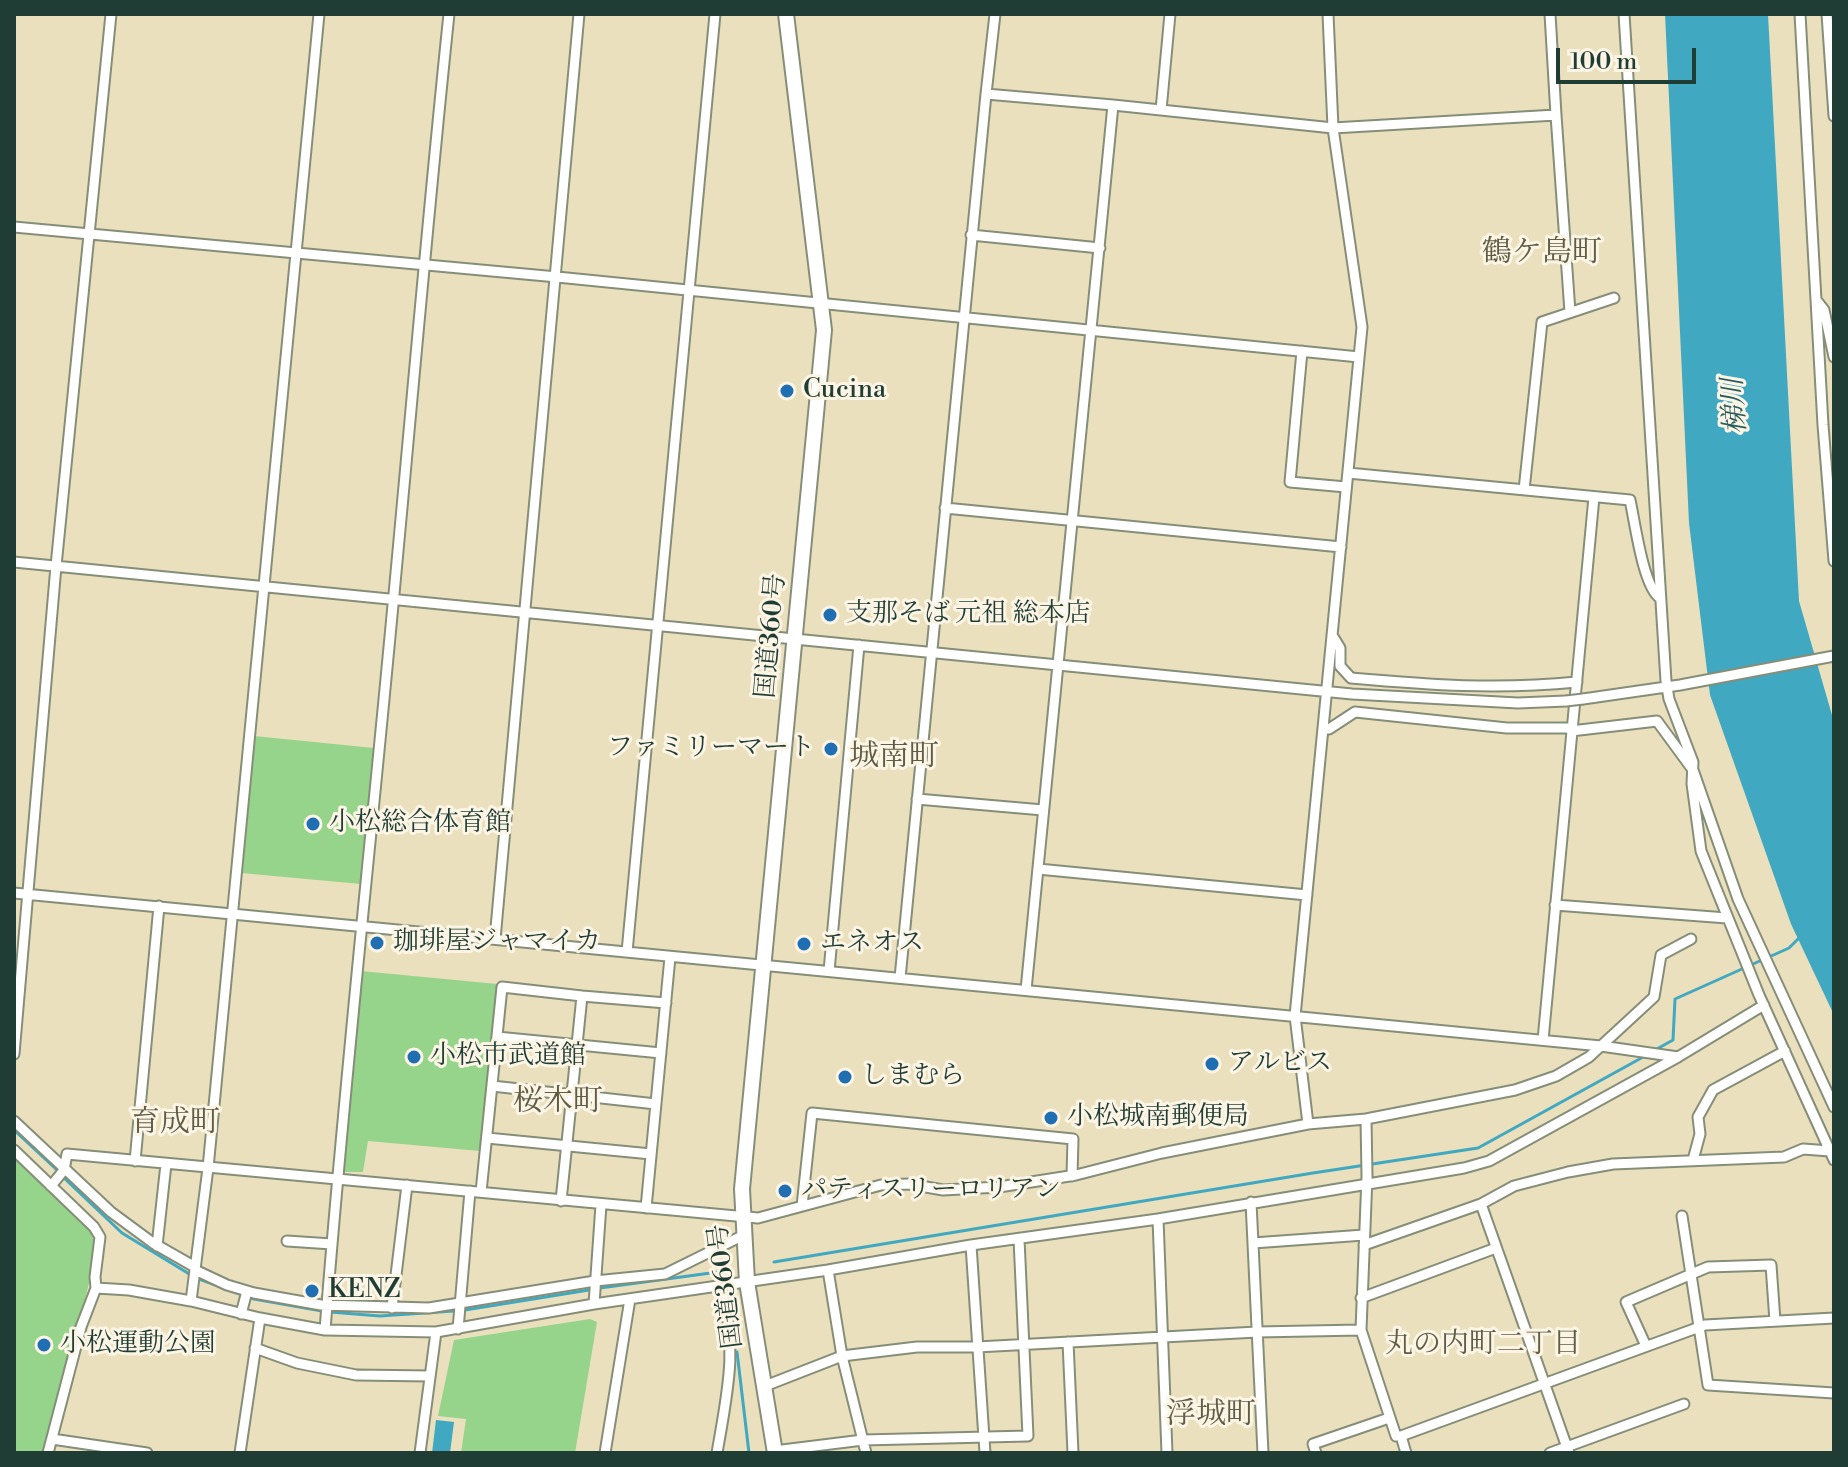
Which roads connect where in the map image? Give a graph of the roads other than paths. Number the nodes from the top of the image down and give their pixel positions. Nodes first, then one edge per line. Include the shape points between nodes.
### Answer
1 (111, 14) edge
2 (319, 14) edge
3 (449, 14) edge
4 (579, 14) edge
5 (715, 14) edge
6 (786, 14) edge
7 (995, 14) edge
8 (1170, 14) edge
9 (1328, 14) edge
10 (1550, 14) edge
11 (1624, 14) edge
12 (1800, 14) edge
13 (1827, 14) edge
14 (986, 94) junction
15 (1113, 105) junction
16 (1834, 109) edge
17 (1161, 110) junction
18 (1556, 115) junction
19 (1834, 116) edge
20 (1333, 128) junction
21 (14, 227) edge
22 (89, 235) junction
23 (971, 235) junction
24 (1100, 248) junction
25 (296, 253) junction
26 (422, 266) junction
27 (557, 277) junction
28 (688, 290) junction
29 (1614, 298) dead end
30 (1817, 301) junction
31 (823, 305) junction
32 (1570, 312) junction
33 (963, 318) junction
34 (1091, 331) junction
35 (1302, 351) junction
36 (1359, 357) junction
37 (1834, 357) edge
38 (1348, 473) junction
39 (1346, 487) junction
40 (1524, 490) junction
41 (1594, 497) junction
42 (945, 508) junction
43 (1072, 521) junction
44 (1341, 547) junction
45 (1834, 561) edge
46 (14, 562) edge
47 (56, 566) junction
48 (264, 586) junction
49 (1660, 598) junction
50 (393, 600) junction
51 (523, 611) junction
52 (658, 624) junction
53 (1332, 635) junction
54 (796, 639) junction
55 (859, 645) junction
56 (932, 652) junction
57 (1834, 656) edge
58 (1057, 664) junction
59 (1577, 682) junction
60 (1667, 687) junction
61 (1327, 690) junction
62 (1323, 729) junction
63 (1572, 730) junction
64 (1693, 770) junction
65 (917, 799) junction
66 (1043, 810) junction
67 (1038, 869) junction
68 (14, 893) edge
69 (27, 894) junction
70 (1307, 895) junction
71 (1555, 905) junction
72 (159, 906) junction
73 (231, 912) junction
74 (1727, 918) junction
75 (362, 926) junction
76 (495, 939) junction
77 (1691, 939) dead end
78 (627, 952) junction
79 (670, 957) junction
80 (764, 965) junction
81 (829, 971) junction
82 (900, 978) junction
83 (1026, 990) junction
84 (582, 996) junction
85 (666, 1003) junction
86 (1764, 1005) junction
87 (1295, 1016) junction
88 (497, 1037) junction
89 (1543, 1040) junction
90 (577, 1045) junction
91 (1601, 1046) junction
92 (1785, 1051) junction
93 (661, 1053) junction
94 (14, 1054) edge
95 (1678, 1057) junction
96 (492, 1086) junction
97 (572, 1096) junction
98 (656, 1104) junction
99 (1834, 1107) edge
100 (1366, 1119) junction
101 (14, 1121) edge
102 (1308, 1124) junction
103 (487, 1138) junction
104 (567, 1146) junction
105 (14, 1150) edge
106 (651, 1154) junction
107 (1832, 1155) edge
108 (1693, 1160) junction
109 (135, 1161) junction
110 (166, 1164) junction
111 (208, 1168) junction
112 (64, 1170) junction
113 (1072, 1176) junction
114 (337, 1180) junction
115 (1367, 1180) junction
116 (54, 1182) junction
117 (407, 1185) junction
118 (476, 1191) junction
119 (561, 1201) junction
120 (1251, 1202) junction
121 (1481, 1204) junction
122 (601, 1205) junction
123 (802, 1206) junction
124 (646, 1208) junction
125 (1682, 1216) dead end
126 (742, 1217) junction
127 (1158, 1219) junction
128 (744, 1235) junction
129 (1019, 1239) junction
130 (1364, 1240) junction
131 (287, 1241) dead end
132 (1253, 1243) junction
133 (332, 1244) junction
134 (971, 1245) junction
135 (157, 1246) junction
136 (1496, 1248) junction
137 (195, 1268) junction
138 (828, 1270) junction
139 (1691, 1275) junction
140 (595, 1281) junction
141 (747, 1282) junction
142 (720, 1286) junction
143 (96, 1288) junction
144 (246, 1295) junction
145 (1361, 1298) junction
146 (630, 1299) junction
147 (191, 1301) junction
148 (460, 1303) junction
149 (594, 1304) junction
150 (327, 1306) junction
151 (392, 1308) junction
152 (241, 1314) junction
153 (260, 1318) junction
154 (1834, 1318) edge
155 (1775, 1321) junction
156 (1699, 1327) junction
157 (458, 1329) junction
158 (325, 1330) junction
159 (1361, 1330) junction
160 (436, 1332) junction
161 (1257, 1332) junction
162 (1162, 1338) junction
163 (1068, 1342) junction
164 (1025, 1344) junction
165 (1646, 1346) junction
166 (977, 1347) junction
167 (255, 1348) junction
168 (842, 1356) junction
169 (430, 1376) junction
170 (1544, 1384) junction
171 (765, 1386) junction
172 (1834, 1393) edge
173 (1684, 1404) dead end
174 (1389, 1418) junction
175 (1401, 1436) junction
176 (984, 1437) junction
177 (52, 1439) junction
178 (863, 1440) junction
179 (77, 1448) edge
180 (1568, 1450) edge
181 (774, 1452) edge
182 (48, 1453) edge
183 (147, 1453) edge
184 (240, 1453) edge
185 (420, 1453) edge
186 (605, 1453) edge
187 (717, 1453) edge
188 (866, 1453) edge
189 (985, 1453) edge
190 (1073, 1453) edge
191 (1167, 1453) edge
192 (1263, 1453) edge
193 (1316, 1453) edge
194 (1406, 1453) edge
195 (1550, 1453) edge

1 - 22 street
2 - 25 street
3 - 26 street
4 - 27 street
5 - 28 street
6 - 31 highway, 国道360号
7 - 14 street
8 - 17 street
9 - 20 street
10 - 18 street
11 - 49 street
12 - 30 street
13 - 16 street
14 - 15 street
14 - 23 street
15 - 17 street
15 - 24 street
16 - 19 street
17 - 20 street
18 - 20 street
18 - 32 street
20 - 36 street via 1362,327
21 - 22 street
22 - 25 street
22 - 47 street
23 - 24 street
23 - 33 street
24 - 34 street
25 - 26 street
25 - 48 street
26 - 27 street
26 - 50 street
27 - 28 street
27 - 51 street
28 - 31 street
28 - 52 street
29 - 32 street
30 - 37 street via 1824,310
30 - 45 street
31 - 33 street
31 - 54 highway, 国道360号
32 - 40 street via 1542,322
33 - 34 street
33 - 42 street
34 - 35 street
34 - 43 street
35 - 36 street
35 - 39 street via 1290,482
36 - 38 street
38 - 39 street
38 - 40 street
39 - 44 street
40 - 41 street
41 - 49 street via 1630,500 1642,556
41 - 59 street
42 - 43 street
42 - 56 street
43 - 44 street
43 - 58 street
44 - 53 street
46 - 47 street
47 - 48 street
47 - 69 street
48 - 50 street
48 - 73 street
49 - 60 street
50 - 51 street
50 - 75 street
51 - 52 street
51 - 76 street
52 - 54 street
52 - 78 street
53 - 59 street via 1340,648 1340,666 1351,678 1451,687
53 - 61 street
54 - 55 street
54 - 80 highway, 国道360号
55 - 56 street
55 - 81 street
56 - 58 street
56 - 65 street
57 - 60 street
58 - 61 street
58 - 66 street
59 - 63 street
60 - 61 street, bridge via 1518,703
60 - 64 street
61 - 62 street
62 - 63 street via 1355,712
62 - 70 street
63 - 64 street via 1657,721
63 - 71 street
64 - 74 street via 1701,851
64 - 99 street via 1738,899
65 - 66 street
65 - 82 street
66 - 67 street
67 - 70 street
67 - 83 street
68 - 69 street
69 - 72 street
69 - 94 street
70 - 87 street
71 - 74 street
71 - 89 street
72 - 73 street
72 - 109 street
73 - 75 street
73 - 111 street
74 - 86 street
75 - 76 street
75 - 114 street
76 - 78 street
77 - 91 street via 1661,955 1654,997
78 - 79 street
79 - 80 street
79 - 85 street
80 - 81 street
80 - 126 highway, 国道360号
81 - 82 street
82 - 83 street
83 - 87 street
84 - 85 street
84 - 88 street via 502,987
84 - 90 street
85 - 93 street
86 - 92 street
86 - 95 street
87 - 89 street
87 - 102 street
88 - 90 street
88 - 96 street
89 - 91 street
90 - 93 street
90 - 97 street
91 - 95 street
91 - 100 street via 1556,1076 1515,1090
92 - 107 street
92 - 108 street via 1713,1090 1698,1117
93 - 98 street
95 - 115 street via 1489,1161
96 - 97 street
96 - 103 street
97 - 98 street
97 - 104 street
98 - 106 street
100 - 102 street
100 - 115 street
101 - 112 street
102 - 113 street
103 - 104 street
103 - 118 street
104 - 106 street
104 - 119 street
105 - 116 street
106 - 124 street
107 - 108 street via 1803,1149 1784,1157
108 - 121 street via 1568,1172 1514,1186
109 - 110 street
109 - 112 street via 67,1154
110 - 111 street
110 - 135 street
111 - 114 street
111 - 137 street
112 - 116 street
112 - 135 street
113 - 123 street via 943,1190 881,1185
113 - 123 street via 1073,1139 812,1113
114 - 117 street
114 - 133 street
115 - 120 street
115 - 130 street
116 - 143 street via 100,1237
117 - 118 street
117 - 151 street
118 - 119 street
118 - 148 street
119 - 122 street
120 - 127 street
120 - 132 street
121 - 130 street
121 - 136 street
122 - 124 street
122 - 140 street
123 - 126 street
124 - 126 street
125 - 139 street
126 - 128 highway, 国道360号
127 - 129 street
127 - 162 street
128 - 140 street via 665,1274
128 - 141 highway, 国道360号
129 - 134 street
129 - 164 street
130 - 132 street
130 - 145 street
131 - 133 street
132 - 161 street
133 - 150 street
134 - 138 street
134 - 166 street
135 - 137 street
136 - 145 street
136 - 170 street
137 - 144 street
137 - 147 street
138 - 141 street
138 - 168 street
139 - 155 street via 1708,1267 1771,1265
139 - 156 street
139 - 165 street via 1626,1302
140 - 148 street
140 - 149 street
141 - 142 street
141 - 171 highway, 国道360号
142 - 146 street
142 - 187 street via 731,1353
143 - 147 street
143 - 177 street
144 - 150 street
144 - 152 street
145 - 159 street
146 - 149 street
146 - 186 street
147 - 152 street
148 - 151 street
148 - 157 street
149 - 157 street
150 - 151 street
150 - 158 street
152 - 153 street
153 - 158 street
153 - 167 street
154 - 155 street
155 - 156 street
156 - 165 street
156 - 172 street via 1708,1385
157 - 160 street
158 - 160 street
159 - 161 street
159 - 174 street
160 - 169 street
161 - 162 street
161 - 192 street
162 - 163 street
162 - 191 street
163 - 164 street
163 - 190 street
164 - 166 street
164 - 176 street via 1028,1436
165 - 170 street
166 - 168 street
166 - 176 street
167 - 169 street via 356,1375
167 - 184 street
168 - 171 street
168 - 178 street
169 - 185 street
170 - 175 street
170 - 180 street
171 - 181 highway, 国道360号
173 - 180 street
174 - 175 street via 1396,1436
174 - 193 street via 1313,1444
175 - 194 street
176 - 178 street
176 - 189 street
177 - 179 street
177 - 182 street
178 - 181 street
178 - 188 street
179 - 183 street
180 - 195 street

